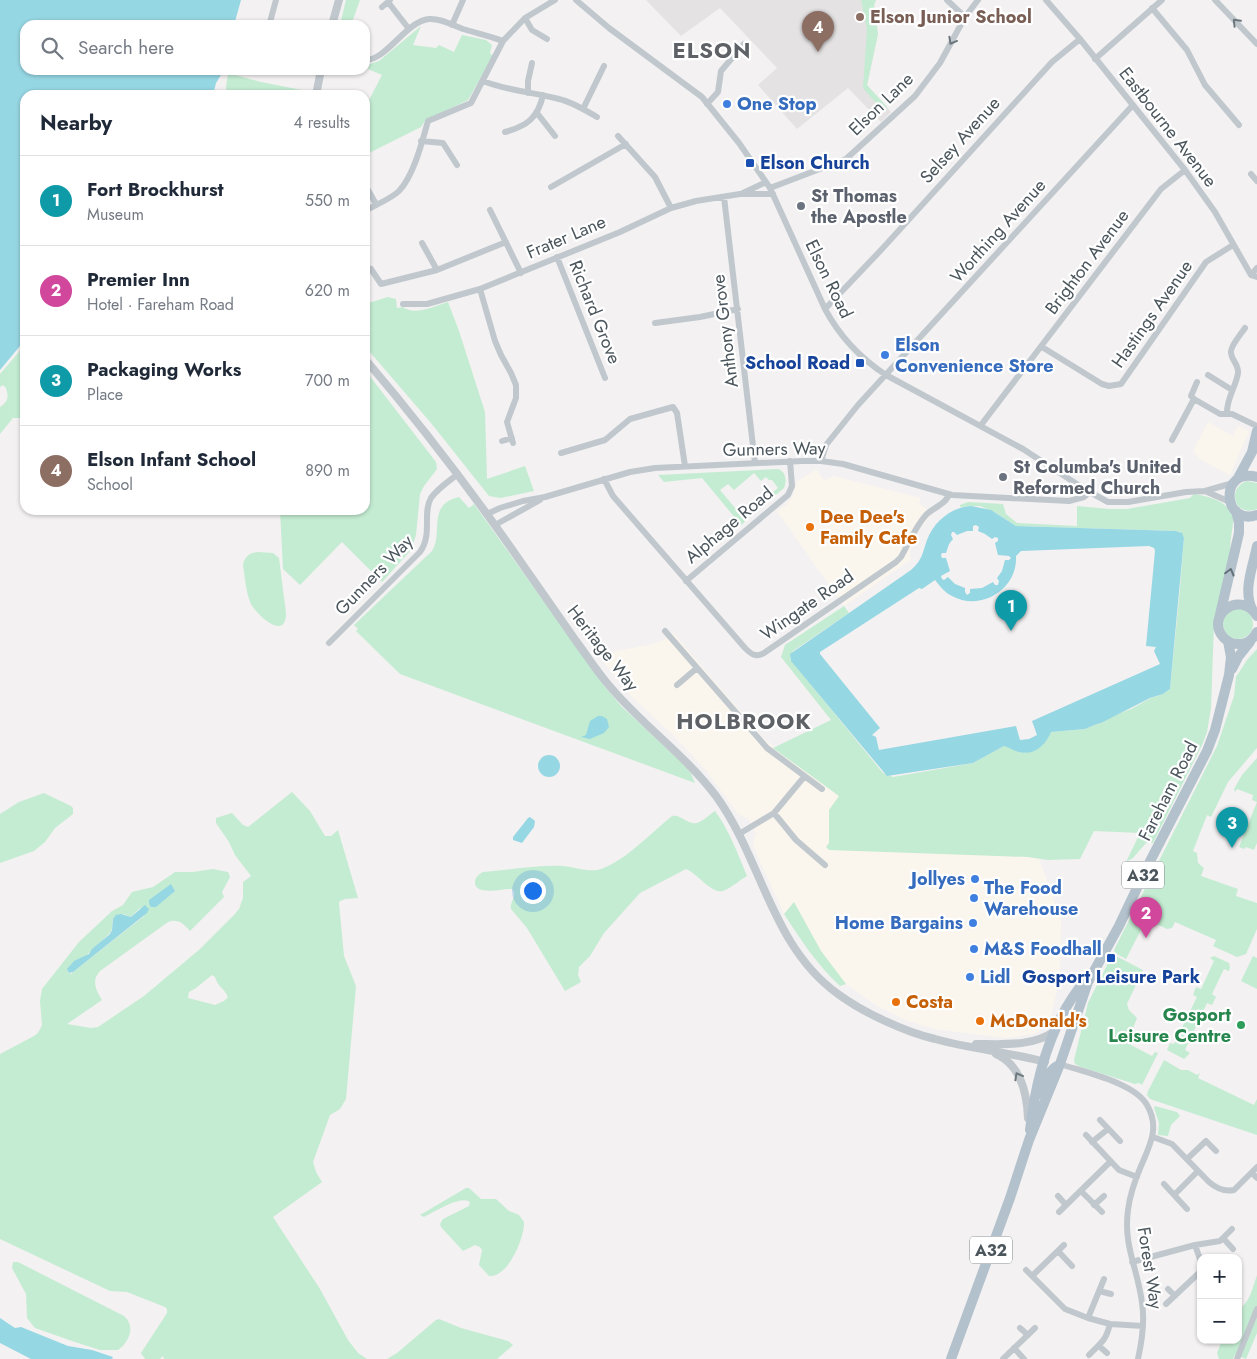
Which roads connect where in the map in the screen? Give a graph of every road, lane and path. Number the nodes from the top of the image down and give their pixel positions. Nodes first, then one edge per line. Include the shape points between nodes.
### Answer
1 (276, 0) edge
2 (339, 0) edge
3 (463, 0) edge
4 (555, 0) edge
5 (576, 0) edge
6 (948, 0) edge
7 (978, 0) edge
8 (1046, 0) edge
9 (1162, 0) edge
10 (1215, 0) edge
11 (389, 1) edge
12 (382, 7) dead end
13 (1152, 8) junction
14 (965, 17) junction
15 (525, 18) junction
16 (271, 20) edge
17 (333, 20) edge
18 (452, 25) junction
19 (410, 29) junction
20 (547, 39) dead end
21 (1080, 39) junction
22 (503, 41) junction
23 (744, 44) dead end
24 (1257, 44) edge
25 (1095, 59) junction
26 (370, 60) edge
27 (532, 62) dead end
28 (604, 66) dead end
29 (320, 75) edge
30 (483, 82) junction
31 (317, 90) edge
32 (528, 93) junction
33 (543, 95) junction
34 (707, 104) junction
35 (1132, 106) junction
36 (583, 109) junction
37 (538, 113) junction
38 (597, 117) dead end
39 (1240, 125) dead end
40 (505, 132) dead end
41 (555, 136) dead end
42 (618, 136) dead end
43 (421, 141) junction
44 (626, 144) junction
45 (457, 165) dead end
46 (1185, 170) junction
47 (1251, 174) dead end
48 (1257, 181) edge
49 (551, 187) dead end
50 (770, 188) junction
51 (370, 194) edge
52 (740, 194) junction
53 (724, 197) junction
54 (376, 204) junction
55 (370, 208) edge
56 (671, 208) junction
57 (490, 210) dead end
58 (506, 242) junction
59 (422, 243) dead end
60 (1233, 245) junction
61 (557, 257) junction
62 (1257, 268) edge
63 (371, 269) dead end
64 (436, 270) junction
65 (521, 272) junction
66 (1254, 276) edge
67 (480, 288) junction
68 (403, 304) dead end
69 (738, 309) junction
70 (825, 310) junction
71 (655, 323) dead end
72 (1245, 328) dead end
73 (1042, 346) junction
74 (370, 366) edge
75 (1208, 375) dead end
76 (886, 376) junction
77 (605, 378) dead end
78 (1197, 382) dead end
79 (1232, 390) junction
80 (1194, 399) junction
81 (1226, 414) junction
82 (981, 426) junction
83 (1257, 426) edge
84 (1257, 431) edge
85 (1172, 440) dead end
86 (502, 441) dead end
87 (1252, 452) junction
88 (562, 453) dead end
89 (790, 461) junction
90 (821, 461) junction
91 (755, 463) junction
92 (685, 466) junction
93 (458, 474) junction
94 (1257, 476) edge
95 (604, 479) junction
96 (1236, 481) junction
97 (1205, 491) junction
98 (1090, 492) junction
99 (949, 494) junction
100 (545, 497) junction
101 (1233, 507) junction
102 (487, 514) junction
103 (1257, 514) edge
104 (495, 525) junction
105 (1257, 546) edge
106 (686, 581) junction
107 (1255, 613) edge
108 (1219, 619) junction
109 (665, 631) dead end
110 (1254, 636) edge
111 (1228, 641) junction
112 (329, 643) dead end
113 (697, 668) junction
114 (1229, 675) junction
115 (677, 685) dead end
116 (804, 776) junction
117 (822, 789) dead end
118 (774, 813) junction
119 (739, 834) junction
120 (825, 865) dead end
121 (1095, 969) junction
122 (1088, 982) junction
123 (1055, 1031) junction
124 (959, 1044) junction
125 (986, 1050) junction
126 (1044, 1062) junction
127 (1060, 1064) junction
128 (1100, 1120) dead end
129 (1031, 1128) junction
130 (1108, 1129) junction
131 (1086, 1135) dead end
132 (1153, 1137) junction
133 (1029, 1140) junction
134 (1092, 1142) junction
135 (1120, 1142) dead end
136 (1216, 1151) dead end
137 (1187, 1159) junction
138 (1110, 1162) junction
139 (1257, 1168) edge
140 (1198, 1170) junction
141 (1252, 1173) junction
142 (1137, 1178) junction
143 (1257, 1178) edge
144 (1164, 1184) dead end
145 (1081, 1191) junction
146 (1174, 1195) junction
147 (1058, 1196) dead end
148 (1104, 1196) dead end
149 (1066, 1205) junction
150 (1094, 1205) junction
151 (1187, 1209) dead end
152 (1059, 1212) dead end
153 (1102, 1212) dead end
154 (1232, 1229) dead end
155 (1223, 1238) junction
156 (1064, 1245) dead end
157 (1196, 1245) junction
158 (1234, 1249) dead end
159 (1058, 1251) junction
160 (1199, 1254) edge
161 (1132, 1262) junction
162 (1072, 1266) dead end
163 (1026, 1270) dead end
164 (1197, 1274) edge
165 (1032, 1276) junction
166 (1104, 1279) dead end
167 (1168, 1289) dead end
168 (1099, 1290) junction
169 (1111, 1294) dead end
170 (1175, 1296) junction
171 (1166, 1304) dead end
172 (1257, 1309) edge
173 (1088, 1318) junction
174 (1110, 1324) junction
175 (1143, 1326) junction
176 (1020, 1328) dead end
177 (1035, 1328) dead end
178 (1028, 1335) junction
179 (1099, 1346) junction
180 (1014, 1348) junction
181 (1107, 1353) dead end
182 (1089, 1355) dead end
183 (950, 1359) edge
184 (1003, 1359) edge
185 (1024, 1359) edge
186 (1138, 1359) edge
187 (1237, 1359) edge

1 - 16 street
2 - 17 street
3 - 18 street
4 - 15 street
5 - 34 street, Elson Road
6 - 14 street
7 - 14 street, Elson Lane
8 - 21 street, Eastbourne Avenue
9 - 13 street
24 -> 10 street
11 - 12 street
11 - 19 street
13 - 25 street
13 - 39 street via 1187,50 1205,86
14 -> 50 street, Elson Lane via 940,63 919,92 846,159
15 - 20 street via 532,30
15 - 22 street
18 - 19 street via 427,19
18 - 22 street
19 - 26 street
21 - 25 street, Eastbourne Avenue
21 - 70 street, Selsey Avenue via 1052,62
22 - 30 street
23 - 34 street via 721,71 718,92
25 - 35 street, Eastbourne Avenue
27 - 32 street
28 - 36 street
29 - 31 street
30 - 32 street
30 - 43 street via 471,104 428,121
32 - 33 street
33 - 36 street
33 - 37 street
34 - 50 street, Elson Road
35 - 46 street, Eastbourne Avenue
35 - 76 street, Worthing Avenue
36 - 38 street
37 - 40 street via 516,129
37 - 41 street
42 - 44 street
43 - 45 street via 444,143
43 - 54 street via 411,172 402,187
44 - 49 street
44 - 56 street via 655,177
46 - 60 street, Eastbourne Avenue via 1215,212
46 - 73 street, Brighton Avenue via 1161,189
47 - 48 street
50 - 52 street, Frater Lane
50 - 52 street, Frater Lane
50 - 70 street, Elson Road
51 - 54 street
52 - 53 street, Frater Lane
53 - 56 street, Frater Lane
53 - 69 street, Anthony Grove
54 - 55 street
56 - 61 street, Frater Lane
57 - 58 street
58 - 64 street
58 - 65 street
59 - 64 street
60 - 66 street, Eastbourne Avenue
60 - 73 street, Hastings Avenue via 1206,262 1121,384 1102,384
61 - 65 street, Frater Lane
61 - 77 street, Richard Grove
62 - 66 street
63 - 64 street via 380,284
65 - 67 street, Frater Lane
67 - 68 street, Frater Lane via 427,304
67 - 86 street via 495,341 516,386 516,398 507,422 512,440
69 - 71 street
69 - 91 street, Anthony Grove
70 - 76 street, Elson Road via 852,348
72 - 79 street via 1231,350 1238,370
73 - 82 street, Brighton Avenue
74 - 93 street, Heritage Way
75 - 79 street
76 - 82 street, Elson Road
76 - 90 street via 842,424 826,445
78 - 80 street via 1191,396
79 - 81 street
80 - 81 street via 1220,414
80 - 85 street
81 - 83 street
82 - 98 street, Elson Road
84 - 87 main road
87 - 94 main road
87 - 96 main road
88 - 92 street via 605,440 630,420 671,406 677,413
89 - 90 street, Gunners Way
89 - 91 street, Gunners Way
89 - 106 street, Alphage Road via 792,486 788,495
90 - 99 street, Gunners Way via 852,466
91 - 92 street, Gunners Way
92 - 95 street, Gunners Way via 630,472
93 - 102 street, Heritage Way
93 - 112 street, Gunners Way via 430,499 427,539 420,552
94 - 96 main road via 1250,475
95 - 100 street, Gunners Way
95 - 106 street, Wingate Road via 613,496
96 - 97 street, Elson Road
96 - 101 main road via 1229,496
97 - 98 street, Elson Road via 1116,503
97 - 101 street, Elson Road
98 - 99 street, Gunners Way via 1070,501
99 - 106 street, Wingate Road via 948,499 928,512 898,560 760,655 748,651
100 - 102 street, Gunners Way
100 - 104 street, Gunners Way
101 - 103 main road via 1247,516
108 -> 101 main road via 1239,533
102 - 104 street, Heritage Way
104 - 119 street, Heritage Way via 612,690 707,785
105 - 107 main road via 1248,592
107 - 108 main road via 1244,605 1234,605 1224,610
108 - 111 main road, Fareham Road via 1220,632
109 - 113 street
110 - 111 main road via 1246,643
110 - 114 main road, Fareham Road / A32 via 1238,656
111 - 114 main road, Fareham Road / A32 via 1231,657
113 - 115 street
113 - 116 street via 767,748
114 - 121 main road, Fareham Road / A32 via 1207,751
116 - 117 street
116 - 118 street
118 - 119 street
118 - 120 street via 793,837
119 - 124 street, Heritage Way via 777,921 803,960 828,985 847,1000 874,1014 933,1039
121 - 122 main road, Fareham Road / A32
121 - 123 main road, Fareham Road / A32 via 1079,986
122 - 126 main road, A32 via 1066,1023 1057,1055
122 - 127 main road, Fareham Road / A32
123 - 124 street, Heritage Way via 1040,1040 1022,1043
123 - 126 main road, Fareham Road / A32
124 - 125 street, Heritage Way
125 - 126 street, Heritage Way
133 -> 125 street, Heritage Way via 1028,1101 1018,1073 1000,1056
126 - 127 main road
126 - 129 main road, Fareham Road / A32 via 1032,1109
127 - 129 main road, A32 via 1048,1074
127 - 132 street, Forest Way via 1127,1087 1138,1094 1152,1114
127 - 133 main road, Fareham Road / A32
128 - 130 street
129 - 133 main road, Fareham Road / A32
130 - 134 street
130 - 135 street
131 - 134 street
132 - 137 street via 1172,1144
132 - 142 street, Forest Way
133 - 183 main road, Fareham Road / A32
134 - 138 street
136 - 137 street via 1206,1141
137 - 140 street
138 - 142 street
138 - 145 street
139 - 141 street
140 - 141 street via 1215,1187 1230,1191
140 - 146 street
141 - 143 street
142 - 161 street, Forest Way via 1130,1197 1127,1223
144 - 146 street
145 - 149 street
145 - 150 street
146 - 151 street
147 - 149 street
148 - 150 street
149 - 152 street
150 - 153 street
154 - 155 street
155 - 157 street
155 - 158 street
156 - 159 street
157 - 160 street
157 - 161 street
159 - 162 street
159 - 165 street
161 - 175 street, Forest Way via 1142,1301
163 - 165 street
164 - 170 street
165 - 173 street via 1061,1306
166 - 168 street
167 - 170 street
168 - 169 street
168 - 173 street
170 - 171 street
172 - 187 street
173 - 174 street
174 - 175 street
174 - 179 street via 1107,1337
175 - 186 street, Forest Way
176 - 178 street
177 - 178 street
178 - 180 street
179 - 181 street
179 - 182 street
180 - 184 street
180 - 185 street

